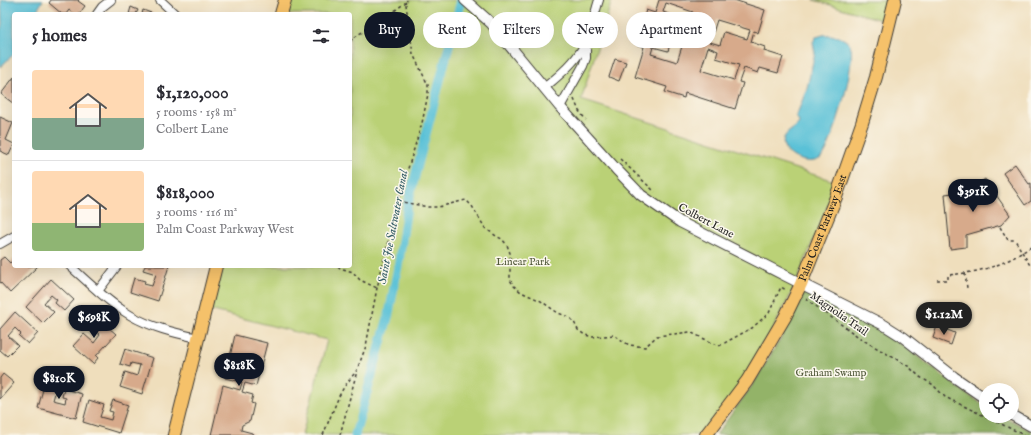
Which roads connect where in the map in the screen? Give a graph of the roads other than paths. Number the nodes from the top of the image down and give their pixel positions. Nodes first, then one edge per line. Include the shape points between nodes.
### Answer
1 (111, 0) edge
2 (160, 0) edge
3 (285, 0) edge
4 (465, 0) edge
5 (599, 0) edge
6 (895, 0) edge
7 (174, 1) edge
8 (98, 12) edge
9 (173, 12) edge
10 (282, 12) edge
11 (595, 12) edge
12 (582, 48) edge
13 (586, 48) edge
14 (544, 88) junction
15 (560, 107) junction
16 (12, 237) edge
17 (0, 244) edge
18 (72, 268) edge
19 (115, 268) edge
20 (216, 268) edge
21 (799, 289) junction
22 (98, 291) junction
23 (198, 338) junction
24 (979, 394) edge
25 (1019, 419) edge
26 (1031, 426) edge
27 (174, 435) edge
28 (706, 435) edge

1 - 8 street
2 - 9 street
3 - 10 main road
4 - 14 street, Colbert Lane via 491,23
5 - 11 street
6 - 21 main road, Palm Coast Parkway East via 862,123
7 - 9 street
12 - 14 street via 571,64
13 - 15 street via 583,66
14 - 15 street, Colbert Lane
15 - 21 street, Colbert Lane via 641,195 680,222 786,276
16 - 17 street
18 - 22 street
19 - 22 street
20 - 23 main road
21 - 24 street, Colbert Lane via 893,330
21 - 28 main road, Palm Coast Parkway East via 747,381
22 - 23 street via 131,316
23 - 27 main road
25 - 26 street

